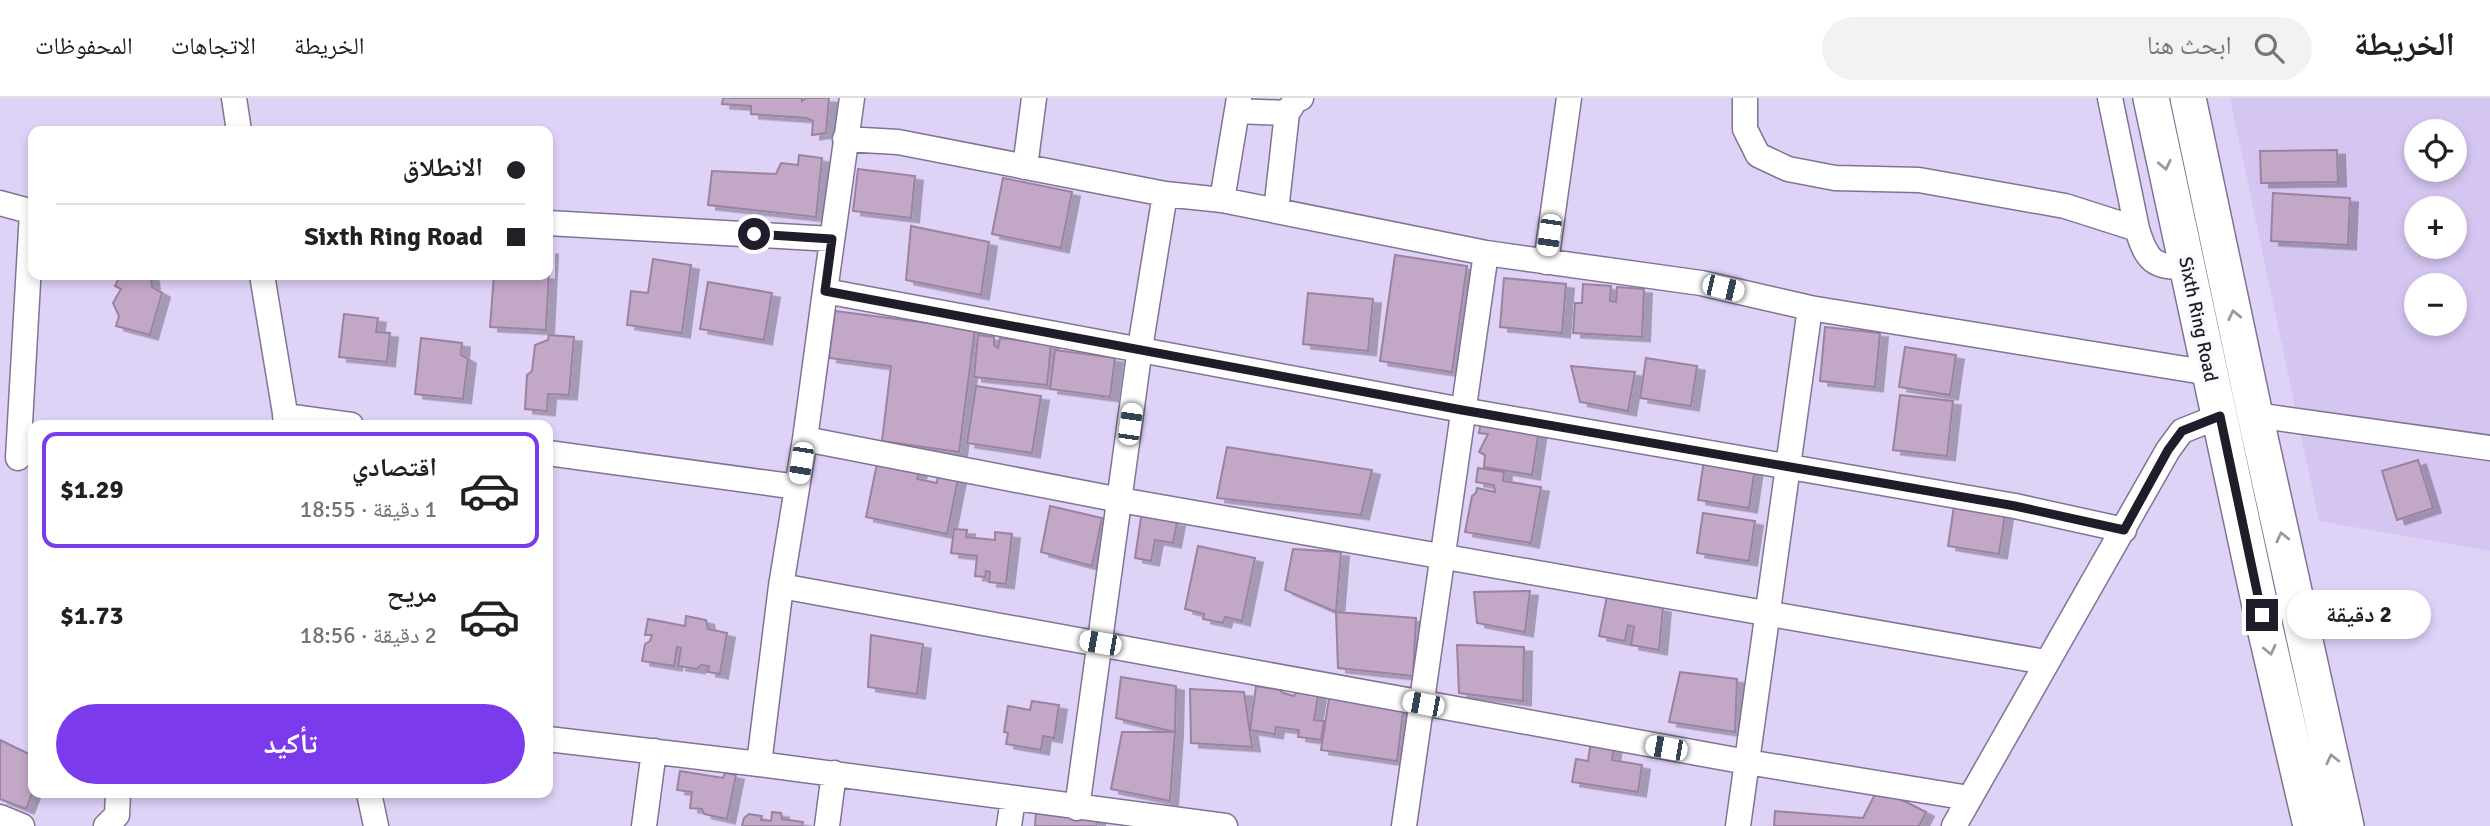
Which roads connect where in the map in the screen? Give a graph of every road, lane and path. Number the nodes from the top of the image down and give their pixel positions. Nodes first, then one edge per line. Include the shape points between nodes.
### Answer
1 (234, 98) edge
2 (852, 98) edge
3 (1034, 98) edge
4 (1569, 98) edge
5 (1745, 98) edge
6 (2110, 98) edge
7 (2151, 98) edge
8 (2188, 98) edge
9 (1238, 104) edge
10 (1294, 106) edge
11 (238, 126) edge
12 (845, 139) junction
13 (1025, 167) junction
14 (1165, 194) junction
15 (1222, 200) junction
16 (0, 203) edge
17 (28, 211) edge
18 (1276, 211) junction
19 (553, 223) edge
20 (2137, 229) junction
21 (832, 239) junction
22 (1486, 253) junction
23 (1546, 262) junction
24 (2188, 267) junction
25 (29, 280) edge
26 (257, 280) edge
27 (825, 291) junction
28 (1810, 308) junction
29 (1140, 348) junction
30 (2210, 373) junction
31 (1462, 410) junction
32 (2255, 415) junction
33 (2220, 416) junction
34 (286, 420) edge
35 (805, 439) junction
36 (2490, 448) edge
37 (553, 454) edge
38 (17, 458) edge
39 (1789, 466) junction
40 (797, 487) junction
41 (1121, 500) junction
42 (2124, 530) junction
43 (1443, 557) junction
44 (781, 586) junction
45 (1767, 613) junction
46 (1100, 643) junction
47 (2045, 662) junction
48 (1423, 704) junction
49 (553, 740) edge
50 (654, 751) junction
51 (1746, 762) junction
52 (759, 764) junction
53 (834, 773) junction
54 (118, 798) edge
55 (370, 798) edge
56 (1969, 798) junction
57 (1013, 799) junction
58 (1077, 808) junction
59 (0, 817) edge
60 (1185, 823) edge
61 (22, 826) edge
62 (106, 826) edge
63 (376, 826) edge
64 (644, 826) edge
65 (827, 826) edge
66 (1009, 826) edge
67 (1226, 826) edge
68 (1404, 826) edge
69 (1738, 826) edge
70 (1954, 826) edge
71 (2311, 826) edge
72 (2346, 826) edge

1 - 11 street
2 - 12 street
3 - 13 street
4 - 23 street
5 - 20 street via 1745,129 1758,155 1788,169 1835,178 1919,180 2065,206
6 - 20 street
7 -> 24 highway, Sixth Ring Road
32 -> 8 highway, Sixth Ring Road
9 - 10 street
9 - 15 street
10 - 18 street
12 - 13 street via 898,142
12 - 21 street
13 - 14 street
14 - 15 street
14 - 29 street
15 - 18 street
16 - 17 street
18 - 22 street
19 - 21 street
20 - 24 street via 2144,252 2153,262
21 - 27 street
22 - 23 street
22 - 31 street
23 - 28 street via 1701,283
24 - 30 highway, Sixth Ring Road
25 - 38 street
26 - 34 street
27 - 29 street
27 - 35 street
28 - 30 street
28 - 39 street
29 - 31 street
29 - 41 street
30 - 33 highway, Sixth Ring Road
31 - 39 street
31 - 43 street
32 - 36 street
72 -> 32 highway, Sixth Ring Road
33 - 42 street via 2182,431
33 -> 71 highway, Sixth Ring Road
35 - 40 street
35 - 41 street
37 - 40 street
39 - 42 street
39 - 45 street
40 - 44 street
41 - 43 street
41 - 46 street
42 - 47 street
43 - 45 street
43 - 48 street
44 - 46 street
44 - 52 street
45 - 47 street
45 - 51 street
46 - 48 street
46 - 58 street
47 - 56 street
48 - 51 street
48 - 68 street
49 - 50 street
50 - 52 street
50 - 64 street
51 - 56 street
51 - 69 street
52 - 53 street
53 - 57 street
53 - 65 street
54 - 62 street via 117,815
55 - 63 street
56 - 70 street
57 - 58 street
57 - 66 street
58 - 60 street
59 - 61 street
60 - 67 street

